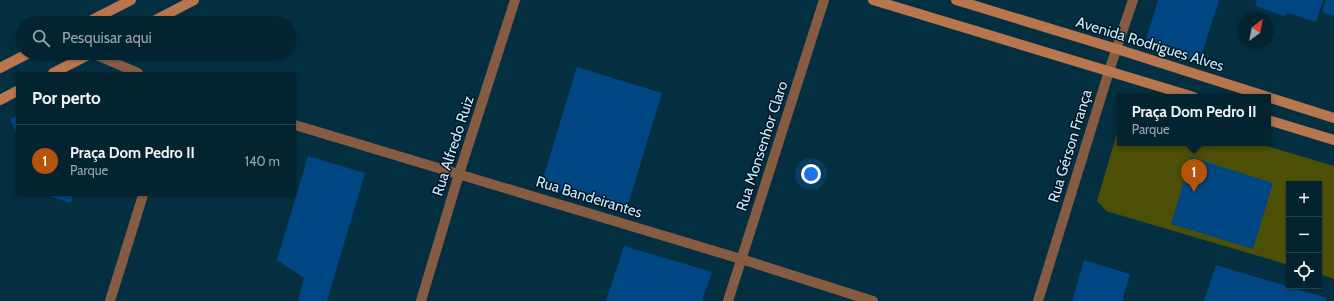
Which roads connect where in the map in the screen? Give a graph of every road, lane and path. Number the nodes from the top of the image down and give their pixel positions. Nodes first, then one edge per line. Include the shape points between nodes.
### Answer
1 (131, 0) edge
2 (194, 0) edge
3 (515, 0) edge
4 (824, 0) edge
5 (873, 0) edge
6 (956, 0) edge
7 (1132, 0) edge
8 (100, 16) edge
9 (163, 16) edge
10 (1117, 49) junction
11 (16, 60) edge
12 (78, 60) edge
13 (108, 60) edge
14 (0, 68) edge
15 (1109, 71) junction
16 (55, 72) edge
17 (136, 72) edge
18 (16, 92) edge
19 (1184, 94) edge
20 (1259, 94) edge
21 (1271, 98) edge
22 (0, 100) edge
23 (1334, 118) edge
24 (1271, 121) edge
25 (296, 125) edge
26 (1334, 140) edge
27 (459, 174) junction
28 (143, 196) edge
29 (741, 259) junction
30 (110, 301) edge
31 (421, 301) edge
32 (728, 301) edge
33 (873, 301) edge
34 (1038, 301) edge

1 - 8 main road
2 - 9 main road
3 - 27 street, Rua Alfredo Ruiz
4 - 29 street, Rua Monsenhor Claro
5 - 15 main road
6 - 10 main road, Avenida Rodrigues Alves
7 - 10 street, Rua Gérson França
10 - 15 street, Rua Gérson França
10 - 20 main road, Avenida Rodrigues Alves
11 - 14 main road
12 - 16 main road
13 - 17 street
15 - 19 main road
15 - 34 street, Rua Gérson França
18 - 22 main road
21 - 23 main road, Avenida Rodrigues Alves
24 - 26 main road
25 - 27 street, Rua Bandeirantes
27 - 29 street, Rua Bandeirantes
27 - 31 street, Rua Alfredo Ruiz
28 - 30 street
29 - 32 street, Rua Monsenhor Claro
29 - 33 street, Rua Bandeirantes

